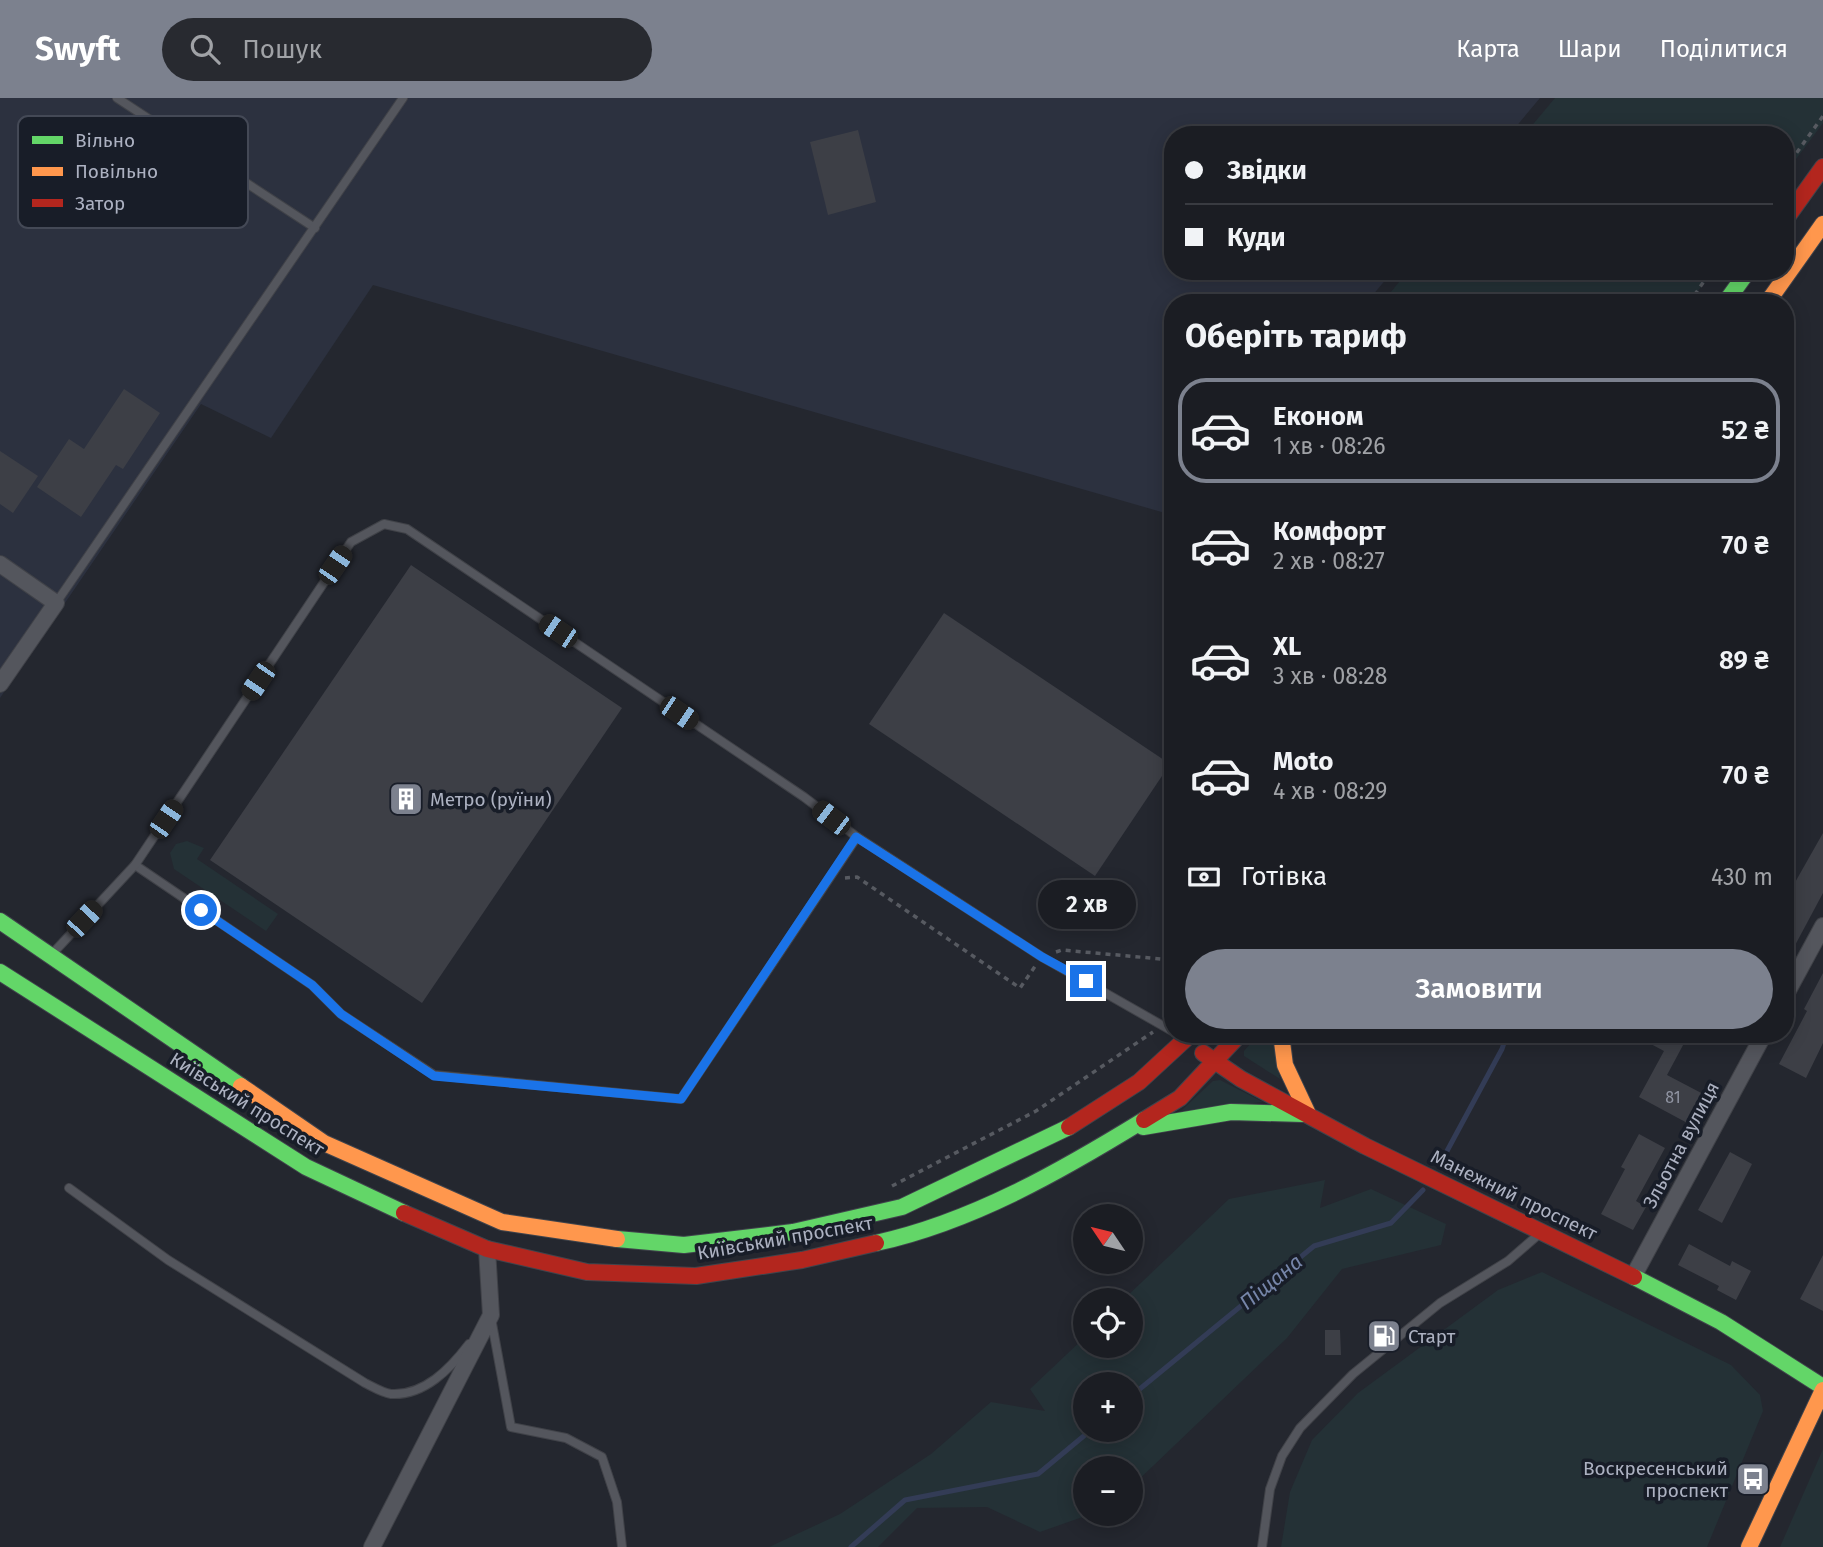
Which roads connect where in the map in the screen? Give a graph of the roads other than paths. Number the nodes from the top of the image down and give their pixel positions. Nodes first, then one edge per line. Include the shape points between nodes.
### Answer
1 (117, 98) edge
2 (403, 98) edge
3 (144, 116) edge
4 (1823, 167) edge
5 (248, 184) edge
6 (1794, 207) edge
7 (1823, 225) edge
8 (315, 228) junction
9 (1794, 265) edge
10 (0, 564) edge
11 (56, 603) junction
12 (0, 684) edge
13 (856, 837) junction
14 (135, 865) junction
15 (0, 921) edge
16 (1823, 926) edge
17 (51, 956) junction
18 (0, 972) edge
19 (1794, 979) edge
20 (1164, 1026) edge
21 (1175, 1043) edge
22 (1191, 1043) edge
23 (1232, 1043) edge
24 (1282, 1043) edge
25 (1759, 1043) edge
26 (1215, 1063) junction
27 (1308, 1114) junction
28 (1128, 1130) junction
29 (990, 1185) junction
30 (69, 1188) dead end
31 (1541, 1233) junction
32 (487, 1249) junction
33 (1634, 1275) junction
34 (491, 1315) junction
35 (1823, 1389) edge
36 (372, 1547) edge
37 (622, 1547) edge
38 (1262, 1547) edge
39 (1749, 1547) edge

1 - 3 lane
2 - 8 lane
4 - 6 main road
5 - 8 lane
7 - 9 main road
8 - 11 lane
10 - 11 street
11 - 12 street
13 - 14 lane via 681,1099 434,1076 341,1014 312,985
13 - 14 lane via 804,797 407,529 384,524 351,542
13 - 20 lane via 1042,957
14 - 17 lane
15 - 17 main road, Київський проспект
16 - 19 street
17 - 29 main road, Київський проспект via 324,1143 502,1222 588,1237 684,1245 793,1232
18 - 32 main road, Київський проспект via 306,1167
21 - 29 main road, Київський проспект via 1139,1082
22 - 26 main road, Манежний проспект
23 - 26 main road, Київський проспект
24 - 27 main road via 1292,1084
25 - 33 street, Зльотна вулиця
26 - 27 main road, Манежний проспект
26 - 28 main road, Київський проспект via 1180,1098
27 - 28 main road via 1231,1112
27 - 31 main road, Манежний проспект
28 - 29 main road, Київський проспект
29 - 32 main road, Київський проспект via 909,1236 802,1260 696,1276 587,1272
30 - 34 lane via 168,1259 389,1394 418,1392 456,1361
31 - 33 main road, Манежний проспект
31 - 38 lane via 1508,1261 1440,1303 1353,1374 1300,1428 1282,1456 1270,1489
32 - 34 street
33 - 35 main road, Манежний проспект via 1772,1350
34 - 36 street
34 - 37 lane via 511,1427 566,1438 602,1457 617,1502
35 - 39 main road

